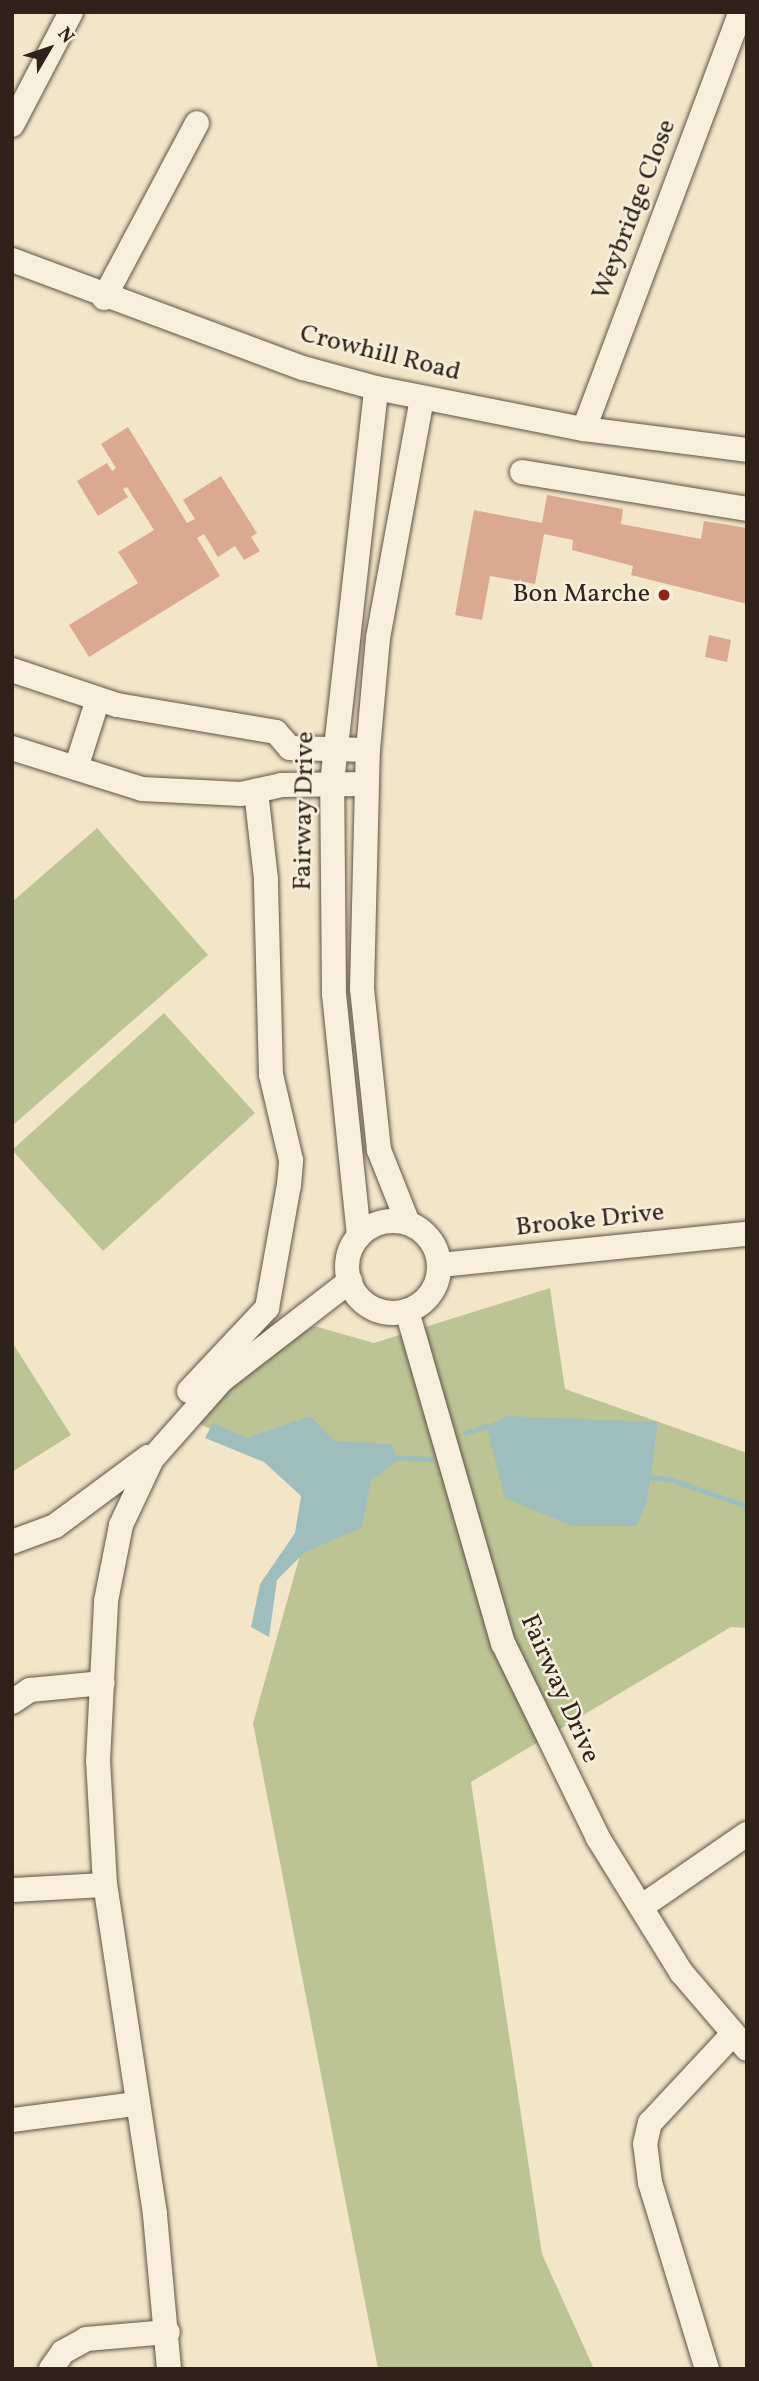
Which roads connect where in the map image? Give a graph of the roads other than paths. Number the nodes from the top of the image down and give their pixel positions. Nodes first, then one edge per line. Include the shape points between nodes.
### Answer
1 (71, 12) edge
2 (741, 12) edge
3 (197, 123) dead end
4 (12, 125) edge
5 (12, 260) edge
6 (104, 298) junction
7 (376, 388) junction
8 (422, 399) junction
9 (584, 429) junction
10 (747, 450) edge
11 (522, 472) dead end
12 (747, 509) edge
13 (12, 670) edge
14 (98, 699) junction
15 (12, 748) edge
16 (368, 750) junction
17 (333, 751) junction
18 (76, 768) junction
19 (332, 783) junction
20 (367, 784) junction
21 (256, 791) junction
22 (408, 1223) junction
23 (747, 1234) edge
24 (359, 1236) junction
25 (440, 1265) junction
26 (350, 1281) junction
27 (407, 1311) junction
28 (162, 1446) junction
29 (131, 1470) junction
30 (12, 1542) edge
31 (103, 1683) junction
32 (12, 1702) edge
33 (747, 1834) edge
34 (105, 1885) junction
35 (12, 1890) edge
36 (641, 1907) junction
37 (739, 2042) edge
38 (136, 2104) junction
39 (12, 2120) edge
40 (168, 2332) junction
41 (51, 2369) edge
42 (169, 2369) edge
43 (707, 2369) edge

1 - 4 street
2 - 9 street, Weybridge Close
3 - 6 street
5 - 6 street, Crowhill Road
6 - 7 street, Crowhill Road
7 - 8 street, Crowhill Road
7 - 17 street, Fairway Drive
8 - 9 street, Crowhill Road
8 - 16 street via 377,638
9 - 10 street, Crowhill Road
11 - 12 street
13 - 14 street
14 - 17 street via 276,732 290,748
14 - 18 street
15 - 18 street
16 - 17 street
16 - 20 street
17 - 19 street, Fairway Drive
18 - 21 street via 142,789
19 - 20 street
19 - 21 street
19 - 24 street, Fairway Drive via 334,994
20 - 22 street via 362,989 379,1150
21 - 29 street via 266,879 271,1075 290,1160 273,1285 267,1308 184,1396
22 - 24 street via 381,1222
22 - 25 street via 429,1238
23 - 25 street, Brooke Drive
24 - 26 street via 348,1257
25 - 27 street via 432,1292
26 - 27 street via 372,1308
26 - 28 street via 222,1381
27 - 36 street, Fairway Drive via 503,1643 568,1782
28 - 29 street
28 - 31 street via 121,1525 106,1601
29 - 30 street via 55,1526
31 - 32 street via 30,1690
31 - 34 street via 98,1761
33 - 36 street
34 - 35 street
34 - 38 street
36 - 37 street, Fairway Drive
37 - 43 street via 650,2123 645,2144 650,2183
38 - 39 street
38 - 40 street
40 - 41 street via 86,2339 64,2352
40 - 42 street

